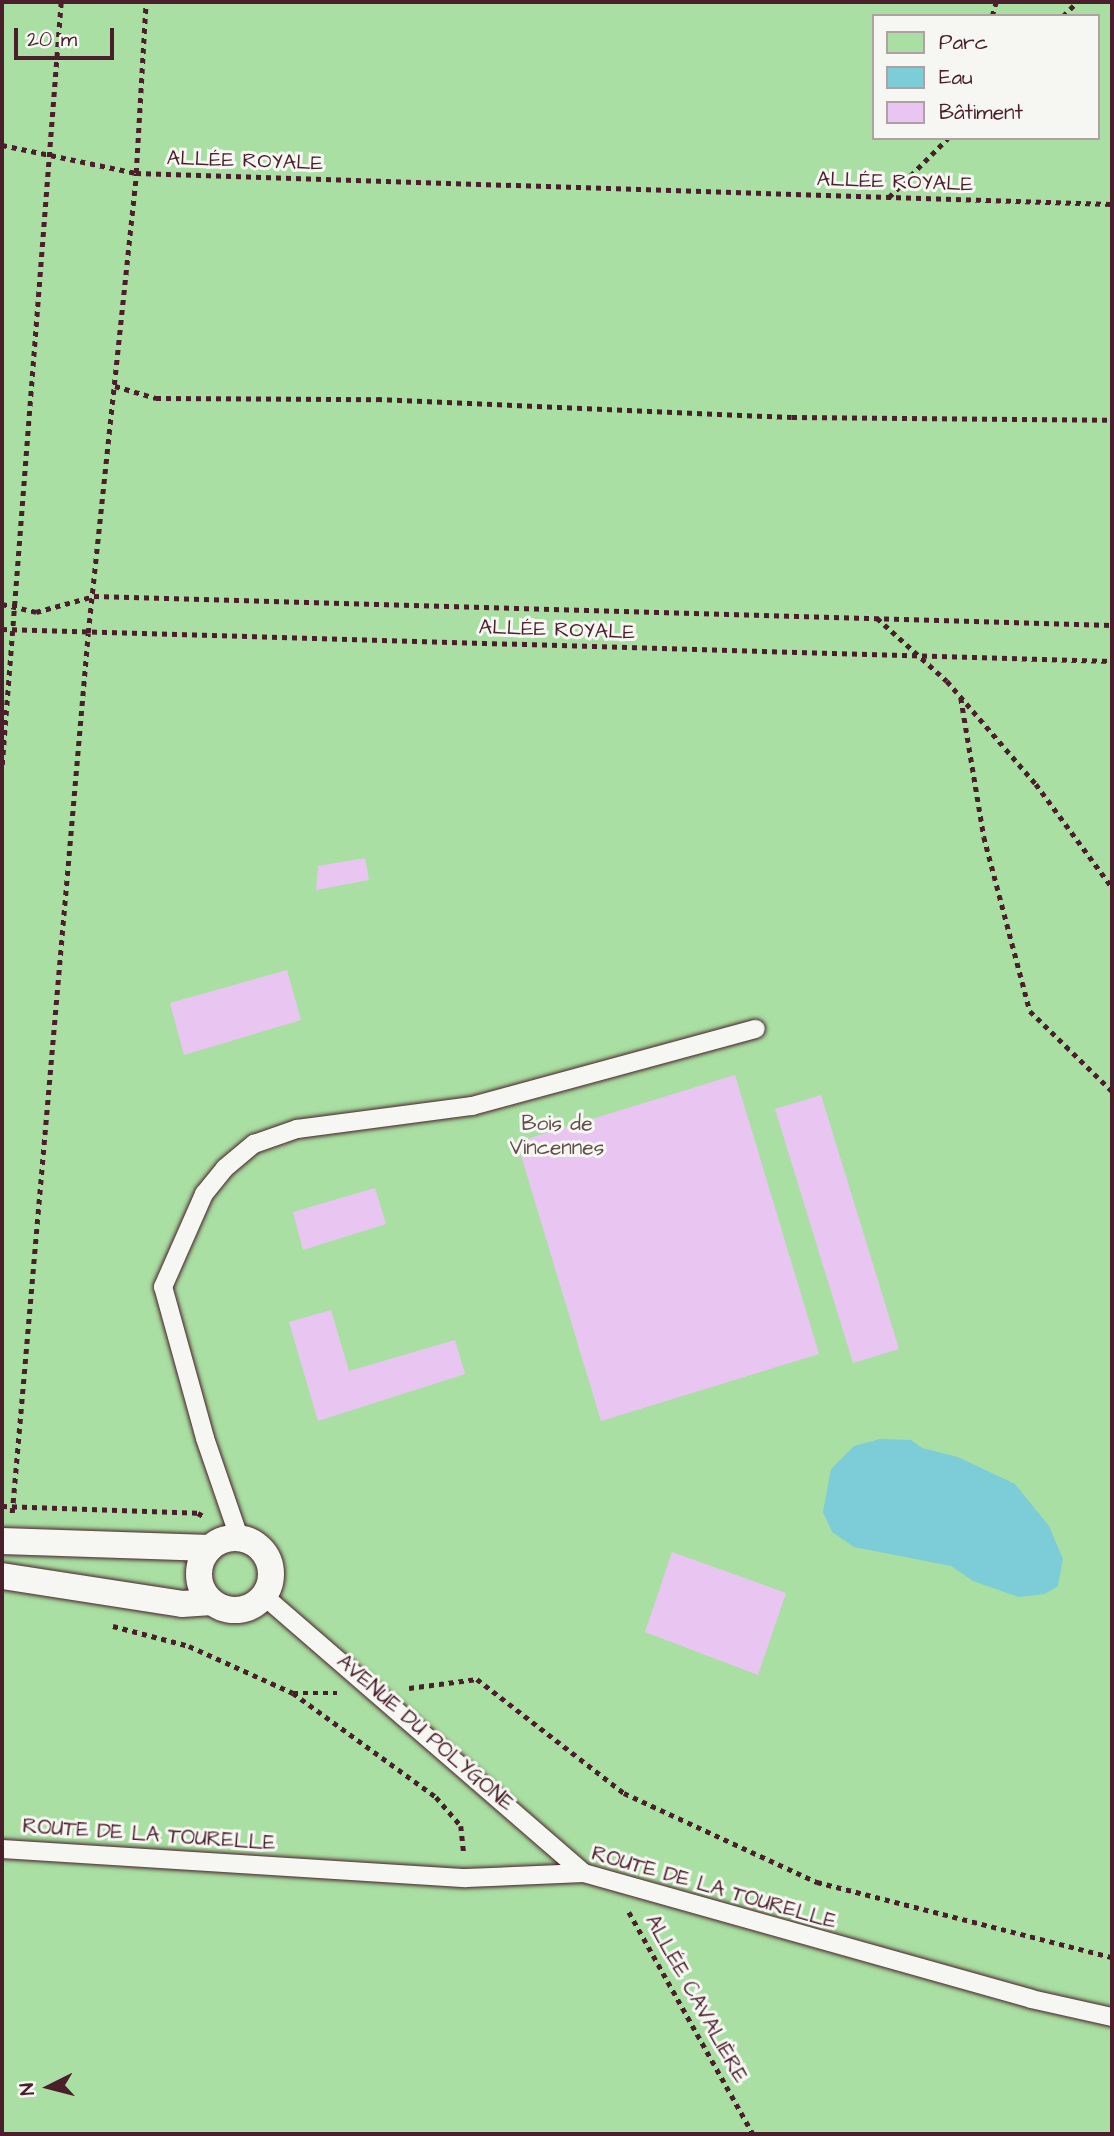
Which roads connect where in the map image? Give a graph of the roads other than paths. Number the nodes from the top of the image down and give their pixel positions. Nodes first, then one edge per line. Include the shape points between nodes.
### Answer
1 (756, 1029) dead end
2 (239, 1537) junction
3 (4, 1540) edge
4 (210, 1548) junction
5 (2, 1576) edge
6 (264, 1596) junction
7 (212, 1602) junction
8 (2, 1849) edge
9 (584, 1873) junction
10 (1112, 2017) edge

1 - 2 lane via 472,1106 297,1129 254,1144 225,1168 204,1194 163,1287 205,1438
2 - 4 street
2 - 6 street via 259,1546 271,1564 270,1586
3 - 4 street
4 - 7 street via 199,1569 204,1592
5 - 7 street via 182,1604
6 - 7 street via 256,1604 234,1610
6 - 9 lane, AVENUE DU POLYGONE
8 - 9 lane, ROUTE DE LA TOURELLE via 466,1878
9 - 10 lane, ROUTE DE LA TOURELLE via 1031,1999

